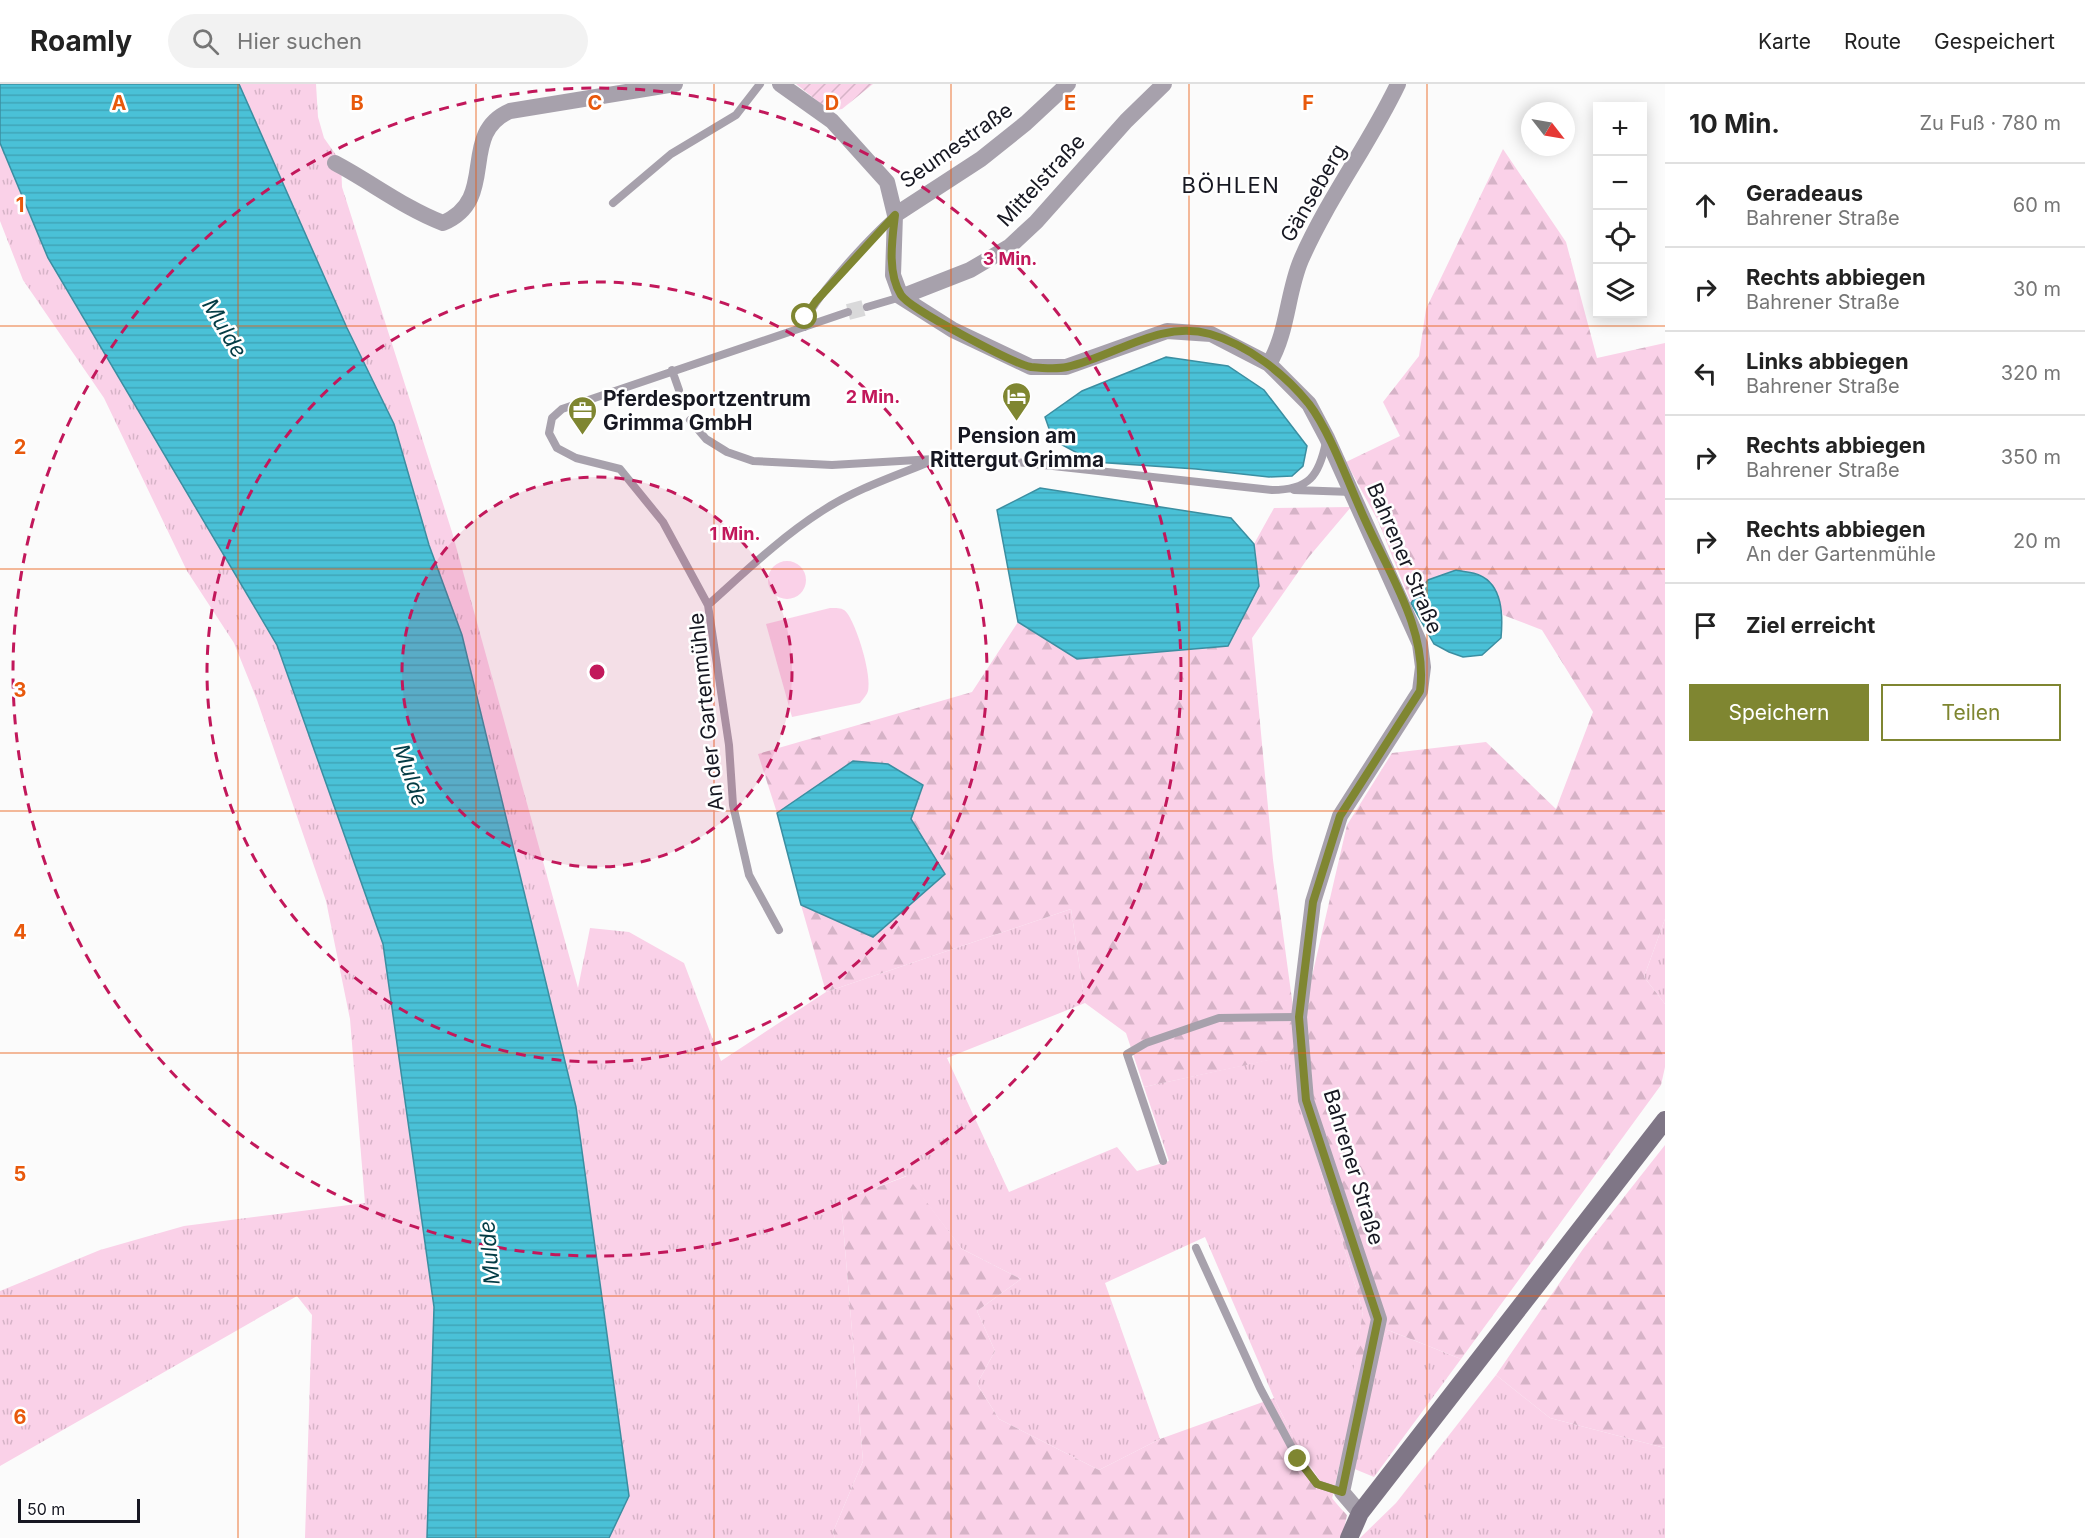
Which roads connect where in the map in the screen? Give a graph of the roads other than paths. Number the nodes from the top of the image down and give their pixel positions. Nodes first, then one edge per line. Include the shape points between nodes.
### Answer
1 (675, 84) edge
2 (760, 84) edge
3 (780, 84) edge
4 (1068, 84) edge
5 (1164, 84) edge
6 (1398, 84) edge
7 (334, 163) dead end
8 (613, 203) dead end
9 (895, 215) junction
10 (902, 297) junction
11 (867, 307) tunnel mouth
12 (848, 312) tunnel mouth
13 (804, 327) junction
14 (1269, 364) junction
15 (672, 370) junction
16 (679, 390) dead end
17 (690, 420) dead end
18 (1327, 438) junction
19 (933, 461) junction
20 (1291, 490) junction
21 (1352, 492) junction
22 (708, 605) junction
23 (778, 930) dead end
24 (1299, 1017) junction
25 (1665, 1120) edge
26 (1163, 1161) dead end
27 (1196, 1248) dead end
28 (1342, 1492) junction
29 (1360, 1513) junction
30 (1349, 1538) edge

1 - 7 street via 510,111 494,118 484,136 471,198 457,217 442,223
2 - 8 lane via 736,115 672,154
3 - 9 street via 832,121 869,161 887,182
4 - 9 street, Seumestraße via 981,159
5 - 10 street, Mittelstraße via 1009,247 970,270
6 - 14 street, Gänseberg via 1300,262 1281,339
9 - 10 street via 893,275
9 - 13 lane via 816,301 805,317
10 - 11 lane
10 - 14 street, Bahrener Straße via 953,330 1031,367 1066,367 1167,331 1211,334
12 - 13 lane
13 - 15 lane
14 - 18 street, Bahrener Straße via 1309,404
15 - 16 lane
15 - 22 lane via 562,409 552,418 549,433 557,448 576,458 620,469 663,522
17 - 19 lane via 706,439 753,461 832,465
18 - 20 lane via 1316,474
18 - 21 street, Bahrener Straße
19 - 20 lane via 1007,461
19 - 22 lane, An der Gartenmühle via 869,486 824,510 783,538
20 - 21 lane
21 - 24 street, Bahrener Straße via 1420,644 1423,668 1420,691 1340,816 1313,902
22 - 23 lane, An der Gartenmühle via 729,745 733,805 749,876
24 - 26 lane via 1219,1018 1146,1043 1127,1054
24 - 28 street, Bahrener Straße via 1306,1100 1378,1319
25 - 29 street
27 - 28 lane via 1260,1388 1298,1459 1317,1484
28 - 29 street
29 - 30 street

